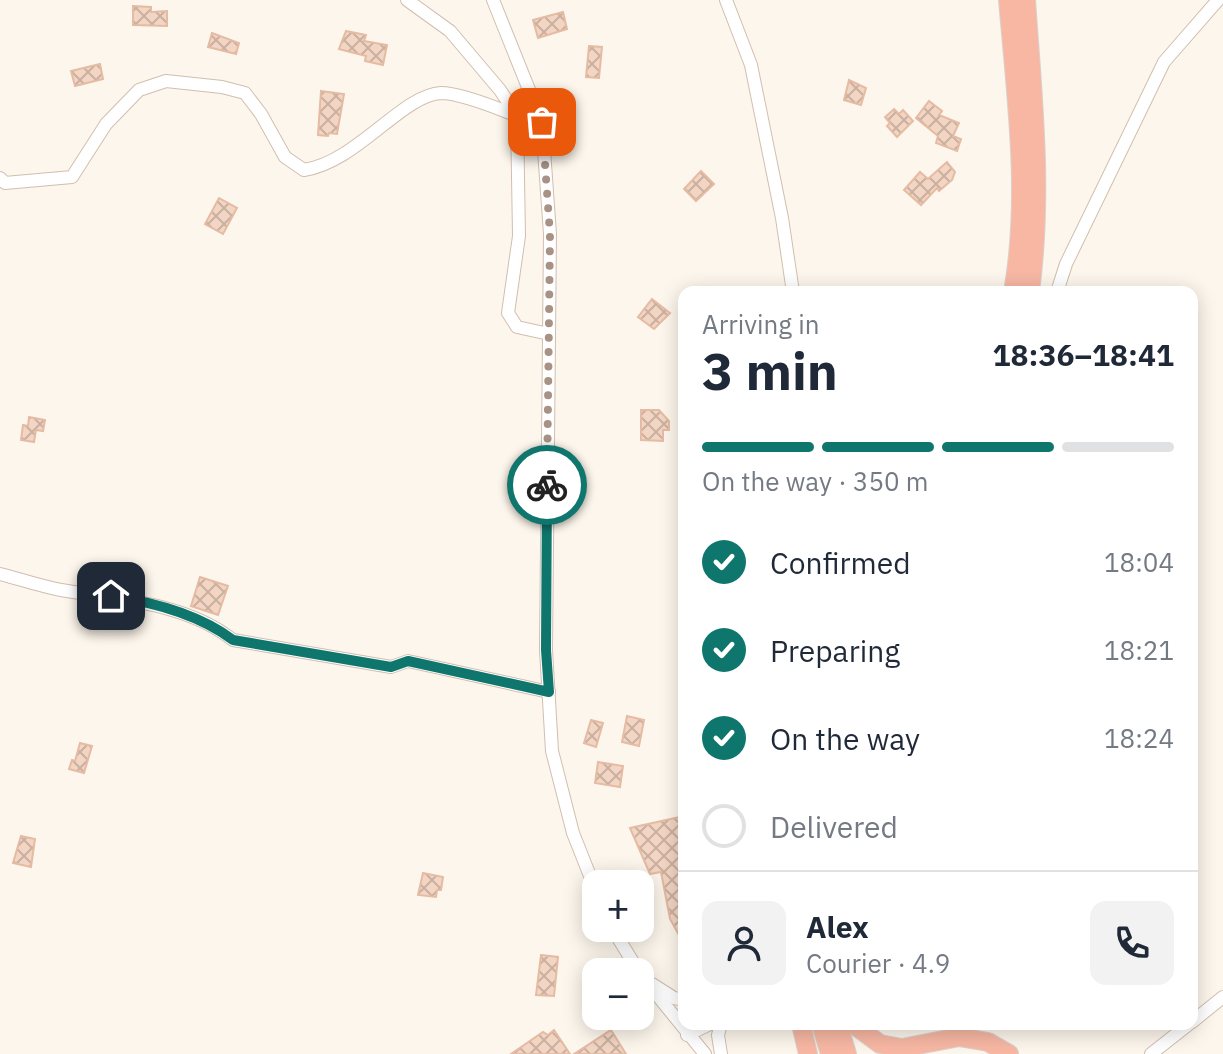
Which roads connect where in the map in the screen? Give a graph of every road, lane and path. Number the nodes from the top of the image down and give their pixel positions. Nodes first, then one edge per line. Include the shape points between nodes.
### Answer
1 (407, 0) edge
2 (493, 0) edge
3 (726, 0) edge
4 (1008, 0) edge
5 (1026, 0) edge
6 (1218, 0) edge
7 (1021, 43) junction
8 (517, 116) junction
9 (0, 178) edge
10 (792, 286) edge
11 (1014, 286) edge
12 (1031, 286) edge
13 (1059, 286) edge
14 (549, 334) junction
15 (0, 574) edge
16 (549, 692) junction
17 (588, 870) edge
18 (654, 984) edge
19 (654, 990) edge
20 (1223, 997) edge
21 (678, 999) edge
22 (678, 1017) edge
23 (1198, 1017) edge
24 (690, 1030) edge
25 (719, 1030) edge
26 (802, 1030) edge
27 (823, 1030) edge
28 (840, 1030) edge
29 (861, 1030) edge
30 (1181, 1030) edge
31 (922, 1049) edge
32 (705, 1054) edge
33 (721, 1054) edge
34 (808, 1054) edge
35 (830, 1054) edge
36 (847, 1054) edge
37 (1009, 1054) edge
38 (1151, 1054) edge

1 - 8 street via 450,31
2 - 14 street via 542,122 550,234
3 - 10 street via 751,65
4 - 7 highway
5 - 7 highway
6 - 13 street via 1164,62
7 - 11 highway via 1020,223
7 - 12 highway via 1038,140 1038,221
8 - 9 street via 443,93 422,97 358,147 319,168 304,170 285,157 245,93 166,81 139,90 128,101 106,124 72,177 5,183
8 - 14 street via 519,236 508,313 517,327
14 - 16 street
15 - 16 street via 137,600 216,626 233,640 391,667 408,661
16 - 17 street via 552,751
18 - 21 street
19 - 22 street
20 - 23 street
24 - 32 street
25 - 33 street
26 - 34 highway
27 - 35 highway
28 - 36 highway
29 - 31 highway via 880,1044
30 - 38 street
31 - 37 highway via 959,1037 988,1042

